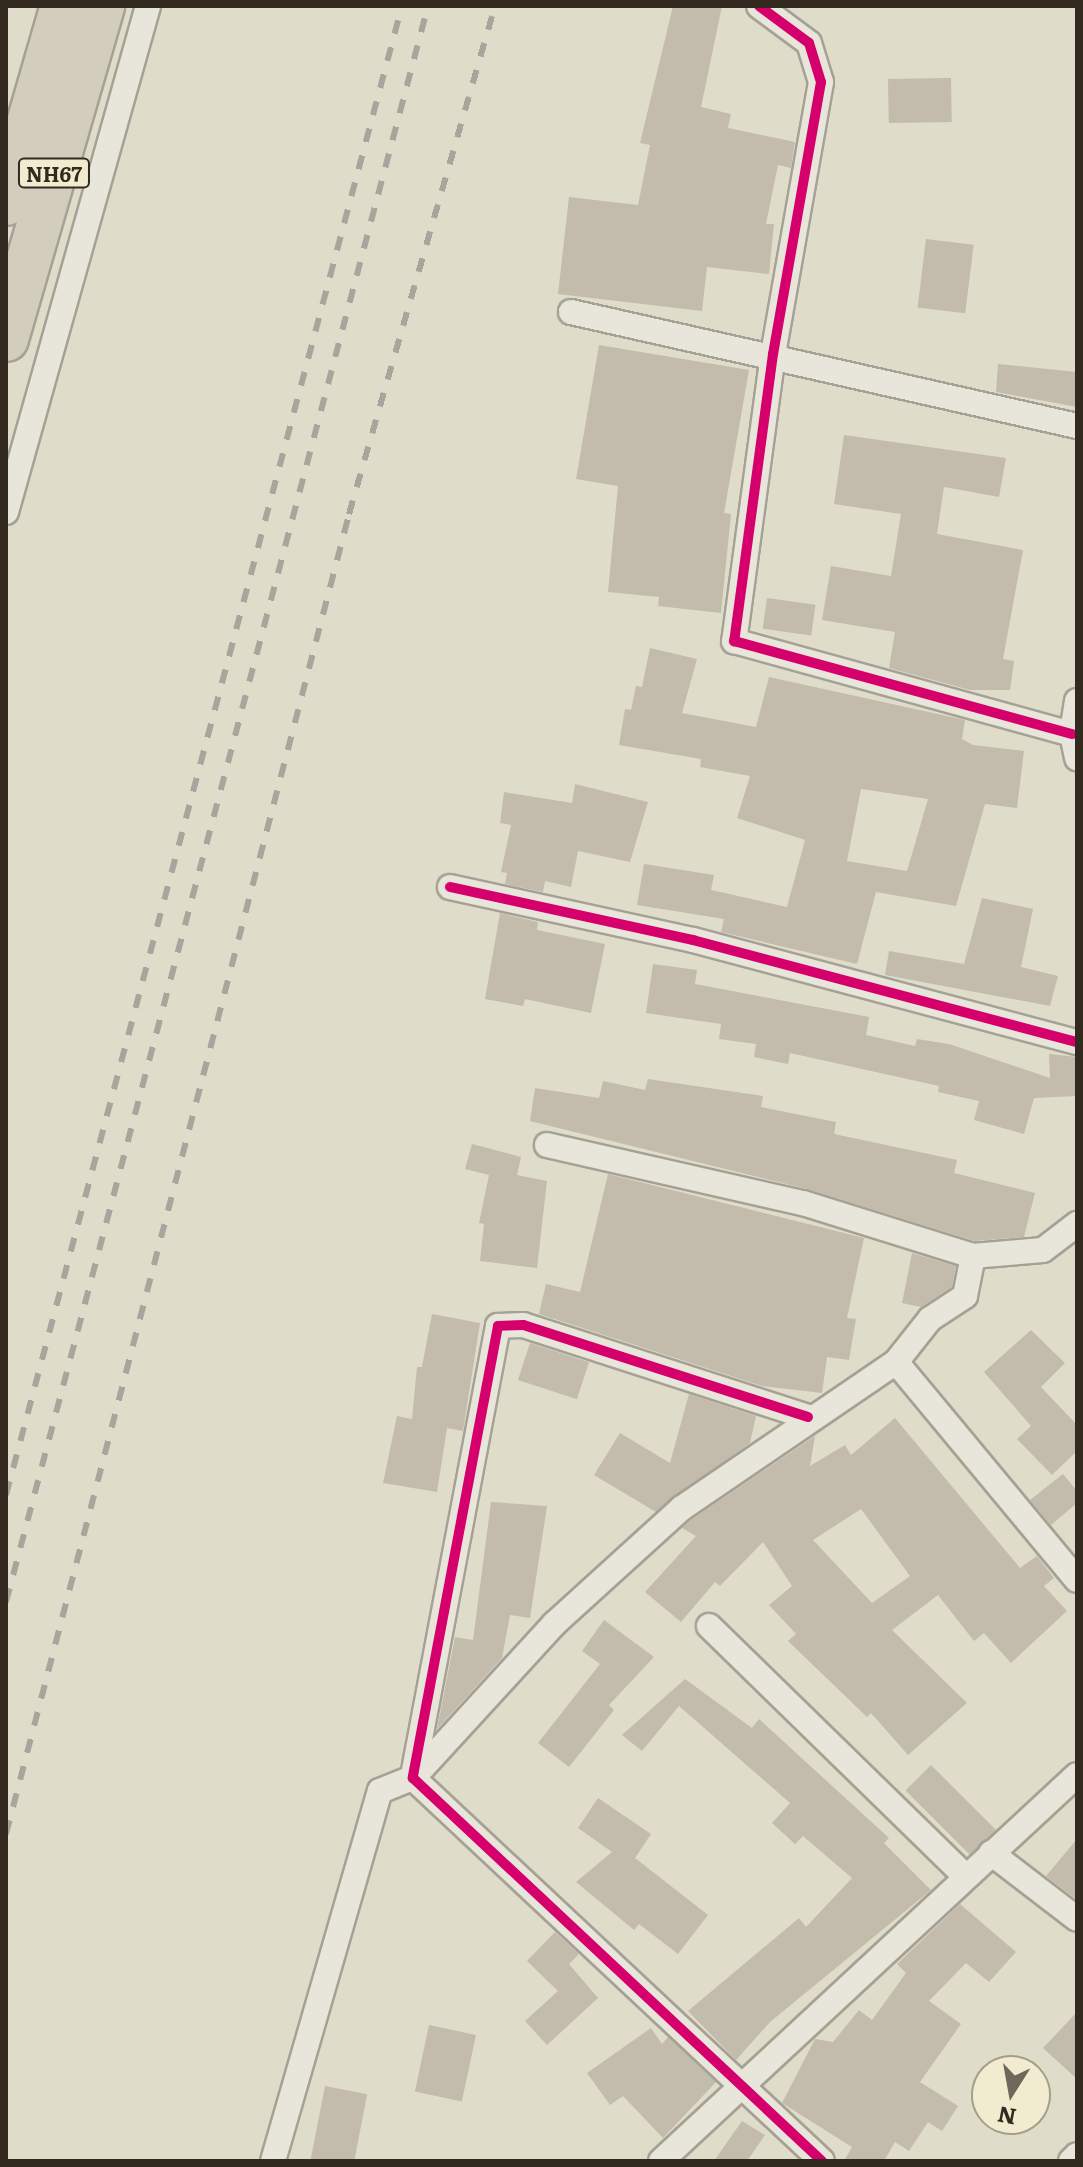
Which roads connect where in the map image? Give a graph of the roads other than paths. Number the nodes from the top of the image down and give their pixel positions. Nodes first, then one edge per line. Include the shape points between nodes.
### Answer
1 (63, 6) edge
2 (102, 6) edge
3 (148, 6) edge
4 (759, 6) edge
5 (6, 203) edge
6 (571, 312) dead end
7 (6, 339) edge
8 (773, 354) junction
9 (1077, 426) edge
10 (6, 512) edge
11 (1077, 701) edge
12 (1072, 734) junction
13 (1077, 758) edge
14 (450, 887) dead end
15 (1077, 1042) edge
16 (547, 1145) dead end
17 (1077, 1224) edge
18 (973, 1256) junction
19 (896, 1362) junction
20 (808, 1417) junction
21 (1077, 1580) edge
22 (709, 1626) dead end
23 (1077, 1775) edge
24 (413, 1778) junction
25 (991, 1853) junction
26 (966, 1877) junction
27 (1077, 1919) edge
28 (742, 2080) junction
29 (1077, 2155) edge
30 (273, 2161) edge
31 (661, 2161) edge
32 (822, 2161) edge
33 (1071, 2161) edge

1 - 5 highway, NH67
2 - 7 highway, NH67
3 - 10 street
4 - 8 street via 809,43 821,82
6 - 8 street
8 - 9 street
8 - 12 street via 734,641
11 - 12 street
12 - 13 street
14 - 15 street via 693,940
16 - 18 street via 803,1203
17 - 18 street via 1043,1250
18 - 19 street via 965,1296 930,1319
19 - 20 street
19 - 21 street
20 - 24 street via 682,1508 554,1624
20 - 24 street via 523,1325 498,1326
22 - 26 street
23 - 25 street
24 - 28 street
24 - 30 street via 380,1791
25 - 26 street
25 - 27 street
26 - 28 street
28 - 31 street
28 - 32 street
29 - 33 street

